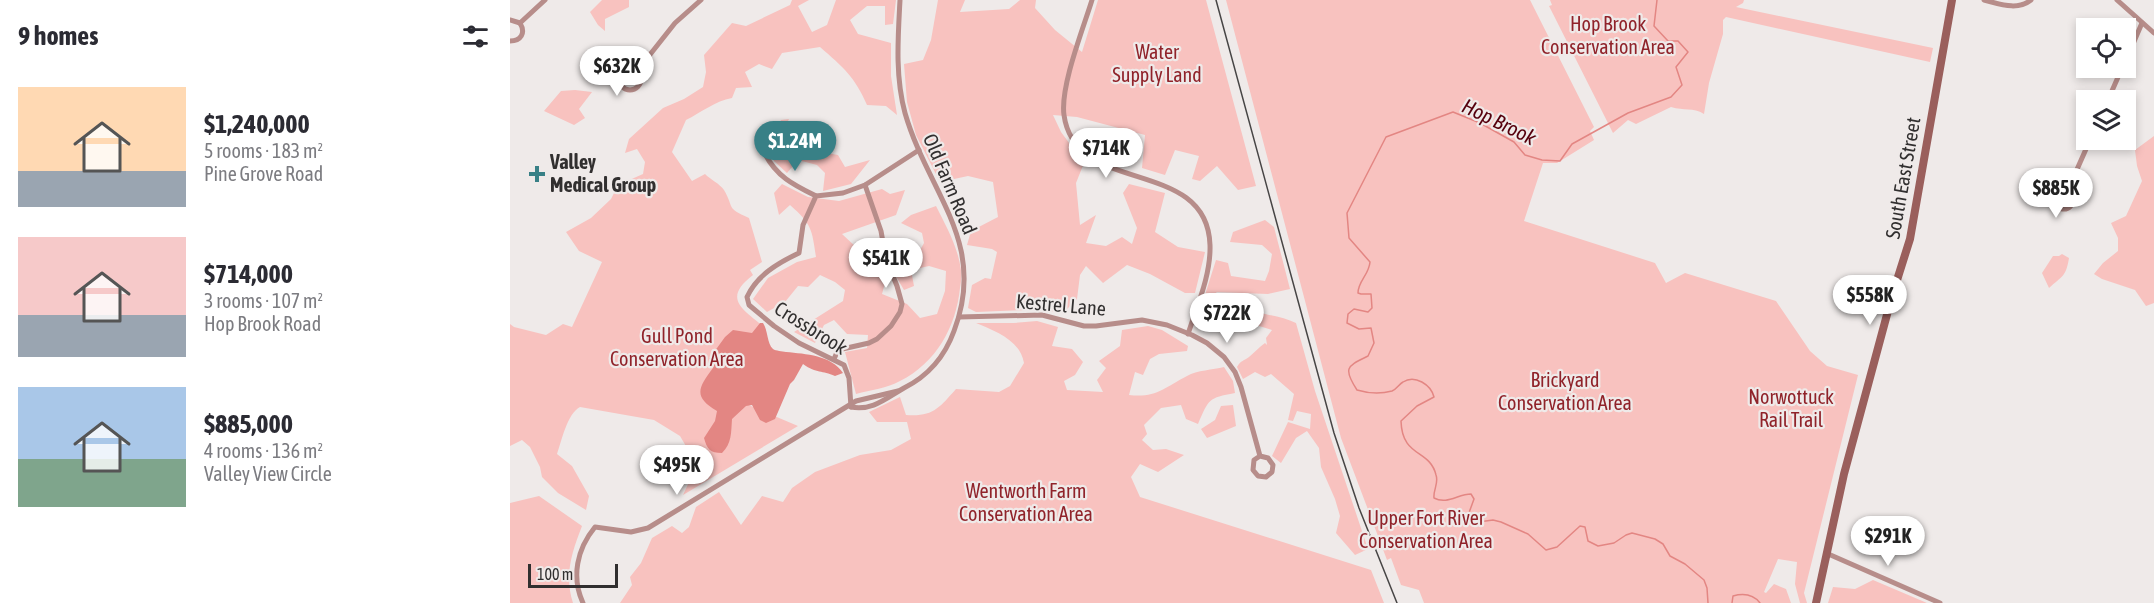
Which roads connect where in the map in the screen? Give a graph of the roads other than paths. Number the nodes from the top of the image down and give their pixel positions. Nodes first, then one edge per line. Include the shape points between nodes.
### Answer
1 (545, 0) edge
2 (701, 0) edge
3 (900, 0) edge
4 (1092, 0) edge
5 (1952, 0) edge
6 (1984, 0) edge
7 (2031, 0) edge
8 (2117, 0) edge
9 (510, 20) edge
10 (520, 23) junction
11 (2142, 23) junction
12 (2154, 33) edge
13 (2136, 37) edge
14 (510, 41) edge
15 (637, 71) junction
16 (919, 150) junction
17 (2086, 150) edge
18 (765, 154) dead end
19 (865, 185) junction
20 (2067, 192) dead end
21 (816, 196) junction
22 (959, 317) junction
23 (1188, 334) junction
24 (834, 359) junction
25 (850, 406) junction
26 (1260, 456) junction
27 (1826, 553) junction
28 (583, 603) edge
29 (1816, 603) edge
30 (1940, 603) edge

1 - 10 street
2 - 15 street via 675,23
3 - 16 street, Old Farm Road via 900,86
4 - 23 street via 1064,92 1066,124 1075,143 1090,157 1176,191 1190,200 1201,215 1208,230 1210,254
5 - 27 main road, South East Street via 1910,239 1865,393
6 - 7 street via 2016,7
8 - 11 street
9 - 10 street
10 - 14 street via 521,37
11 - 12 street
11 - 13 street
15 - 15 street via 630,68 621,74 623,88 639,86
16 - 19 street
16 - 22 street, Old Farm Road via 959,239 965,280
17 - 20 street
18 - 21 street via 784,179
19 - 21 street
19 - 24 street via 902,304 885,332 869,343 838,350
21 - 24 street, Crossbrook via 803,225 799,253 775,265 756,282 747,301 799,343
22 - 23 street, Kestrel Lane via 1042,315 1084,326 1142,320
22 - 25 street, Old Farm Road via 937,363 914,383
23 - 26 street, Kestrel Lane via 1216,350 1235,372
24 - 25 street, Crossbrook via 846,370
25 - 28 street, Old Farm Road via 648,528 631,532 595,527 577,563 576,581
26 - 26 street, Kestrel Lane via 1252,468 1258,476 1266,477 1274,465
27 - 29 main road, South East Street
27 - 30 street

